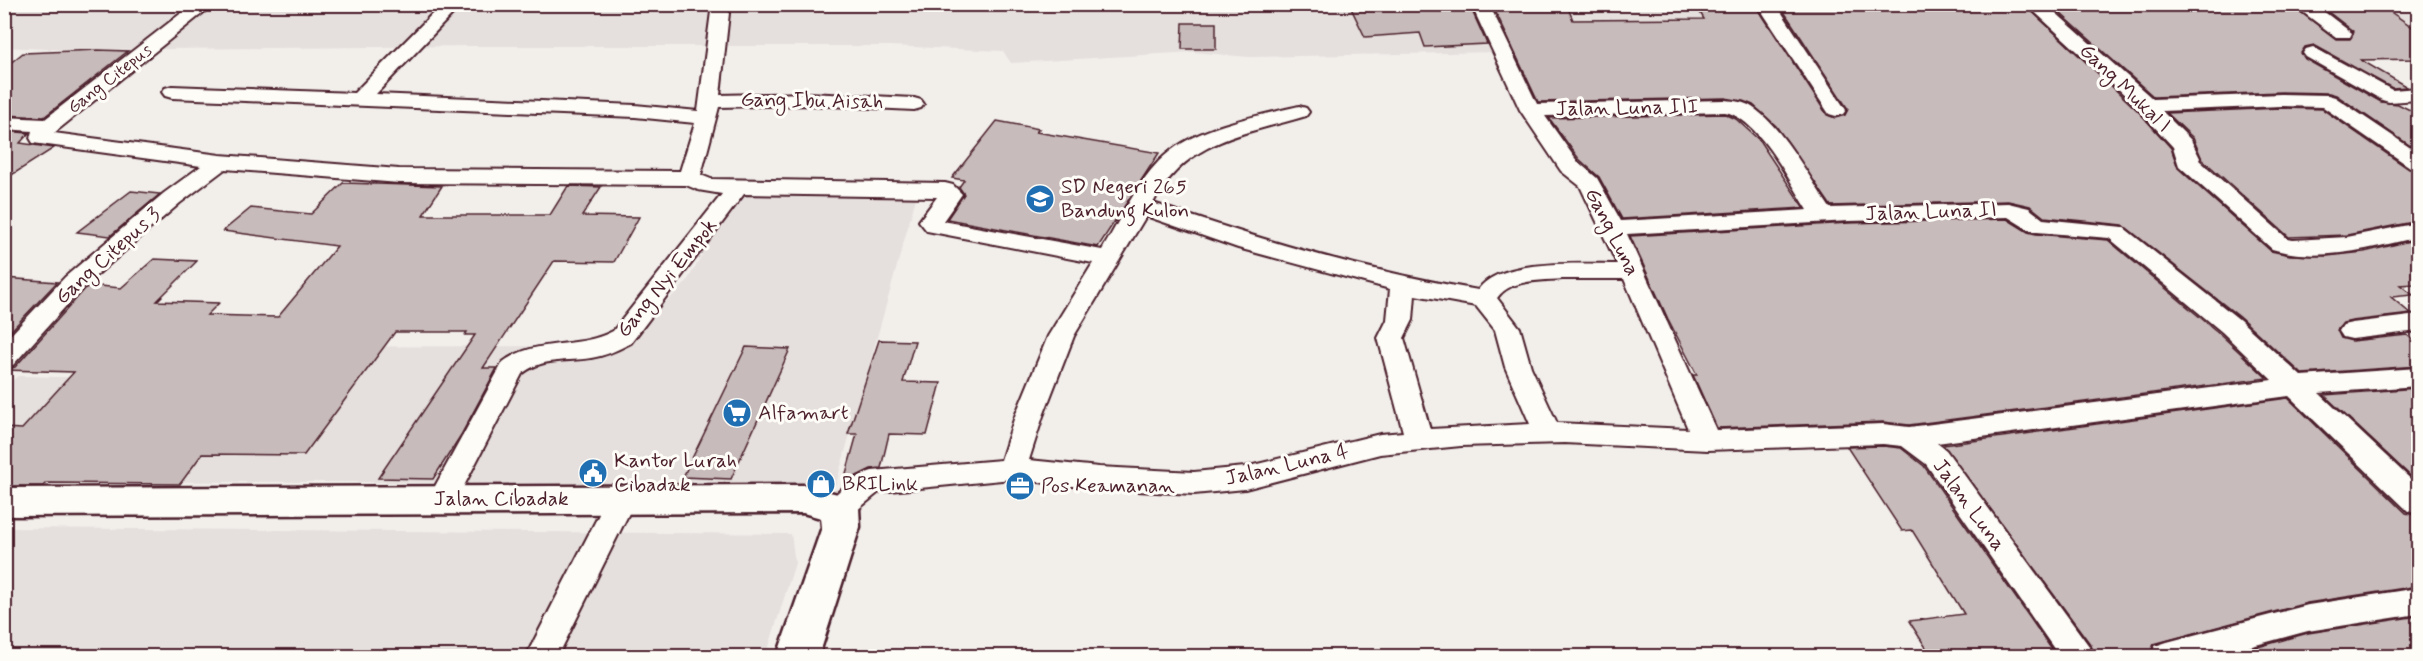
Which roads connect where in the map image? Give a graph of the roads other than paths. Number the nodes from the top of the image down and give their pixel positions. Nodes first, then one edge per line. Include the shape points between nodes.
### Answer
1 (205, 4) edge
2 (453, 4) edge
3 (721, 4) edge
4 (1480, 4) edge
5 (1766, 4) edge
6 (2035, 4) edge
7 (2301, 4) edge
8 (2343, 33) dead end
9 (2313, 53) dead end
10 (172, 92) dead end
11 (2418, 94) edge
12 (360, 99) junction
13 (914, 104) dead end
14 (2148, 105) junction
15 (708, 110) junction
16 (1530, 110) junction
17 (1836, 110) dead end
18 (1299, 112) dead end
19 (4, 123) edge
20 (50, 126) junction
21 (220, 162) junction
22 (2418, 162) edge
23 (689, 178) junction
24 (737, 187) junction
25 (1140, 206) junction
26 (1823, 215) junction
27 (1614, 228) junction
28 (2418, 230) edge
29 (1107, 258) junction
30 (1633, 272) junction
31 (1403, 285) junction
32 (1484, 299) junction
33 (2418, 323) edge
34 (2352, 331) dead end
35 (4, 359) edge
36 (2418, 376) edge
37 (2295, 386) junction
38 (1548, 433) junction
39 (1909, 437) junction
40 (1419, 440) junction
41 (1707, 440) junction
42 (1012, 469) junction
43 (443, 499) junction
44 (621, 499) junction
45 (4, 502) edge
46 (2418, 502) edge
47 (840, 508) junction
48 (2418, 602) edge
49 (542, 657) edge
50 (798, 657) edge
51 (2077, 657) edge
52 (2167, 657) edge

1 - 20 street, Gang Citepus
2 - 12 street
3 - 15 street
4 - 16 street, Gang Luna
5 - 17 street
6 - 14 street, Gang Mukal I
7 - 8 street
9 - 11 street via 2389,96
10 - 12 street, Gang Ibu Aisah
12 - 15 street, Gang Ibu Aisah via 635,111
13 - 15 street, Gang Ibu Aisah via 807,99
14 - 22 street via 2326,101
14 - 28 street, Gang Mukal I via 2183,145 2187,161 2286,248 2369,242
15 - 23 street
16 - 26 street, Jalan Luna III via 1725,106 1742,110 1753,117
16 - 27 street, Gang Luna via 1569,166 1589,183
18 - 25 street via 1211,138 1174,156 1150,183
19 - 20 street, Gang Citepus
20 - 21 street, Gang Nyi Empok via 41,138
21 - 23 street, Gang Nyi Empok via 399,176
21 - 35 street, Gang Citepus 3 via 74,282
23 - 24 street, Gang Nyi Empok via 706,185
24 - 29 street via 945,190 951,194 930,220 934,226
24 - 43 street, Gang Nyi Empok via 622,337 601,349 529,356 512,368
25 - 29 street
25 - 31 street via 1246,243
26 - 27 street, Jalan Luna II
26 - 37 street, Jalan Luna II via 2008,210 2037,225 2115,232 2231,327
27 - 30 street, Gang Luna
29 - 42 street via 1061,336
30 - 32 street via 1538,274 1494,285
30 - 41 street, Gang Luna
31 - 32 street
31 - 40 street via 1400,320 1391,338
32 - 38 street via 1507,328 1518,367
33 - 34 street
36 - 37 street
37 - 39 street
37 - 46 street, Jalan Luna II
38 - 40 street, Jalan Luna 4
38 - 41 street, Jalan Luna 4
39 - 41 street, Jalan Luna via 1884,434
39 - 51 street, Jalan Luna via 1936,456
40 - 42 street, Jalan Luna 4 via 1380,444 1245,478 1194,483
42 - 47 street, Jalan Luna 4 via 872,483
43 - 44 main road, Jalan Cibadak
43 - 45 main road, Jalan Cibadak
44 - 47 main road, Jalan Cibadak via 803,499
44 - 49 street
47 - 50 main road via 841,527
48 - 52 street via 2308,618

